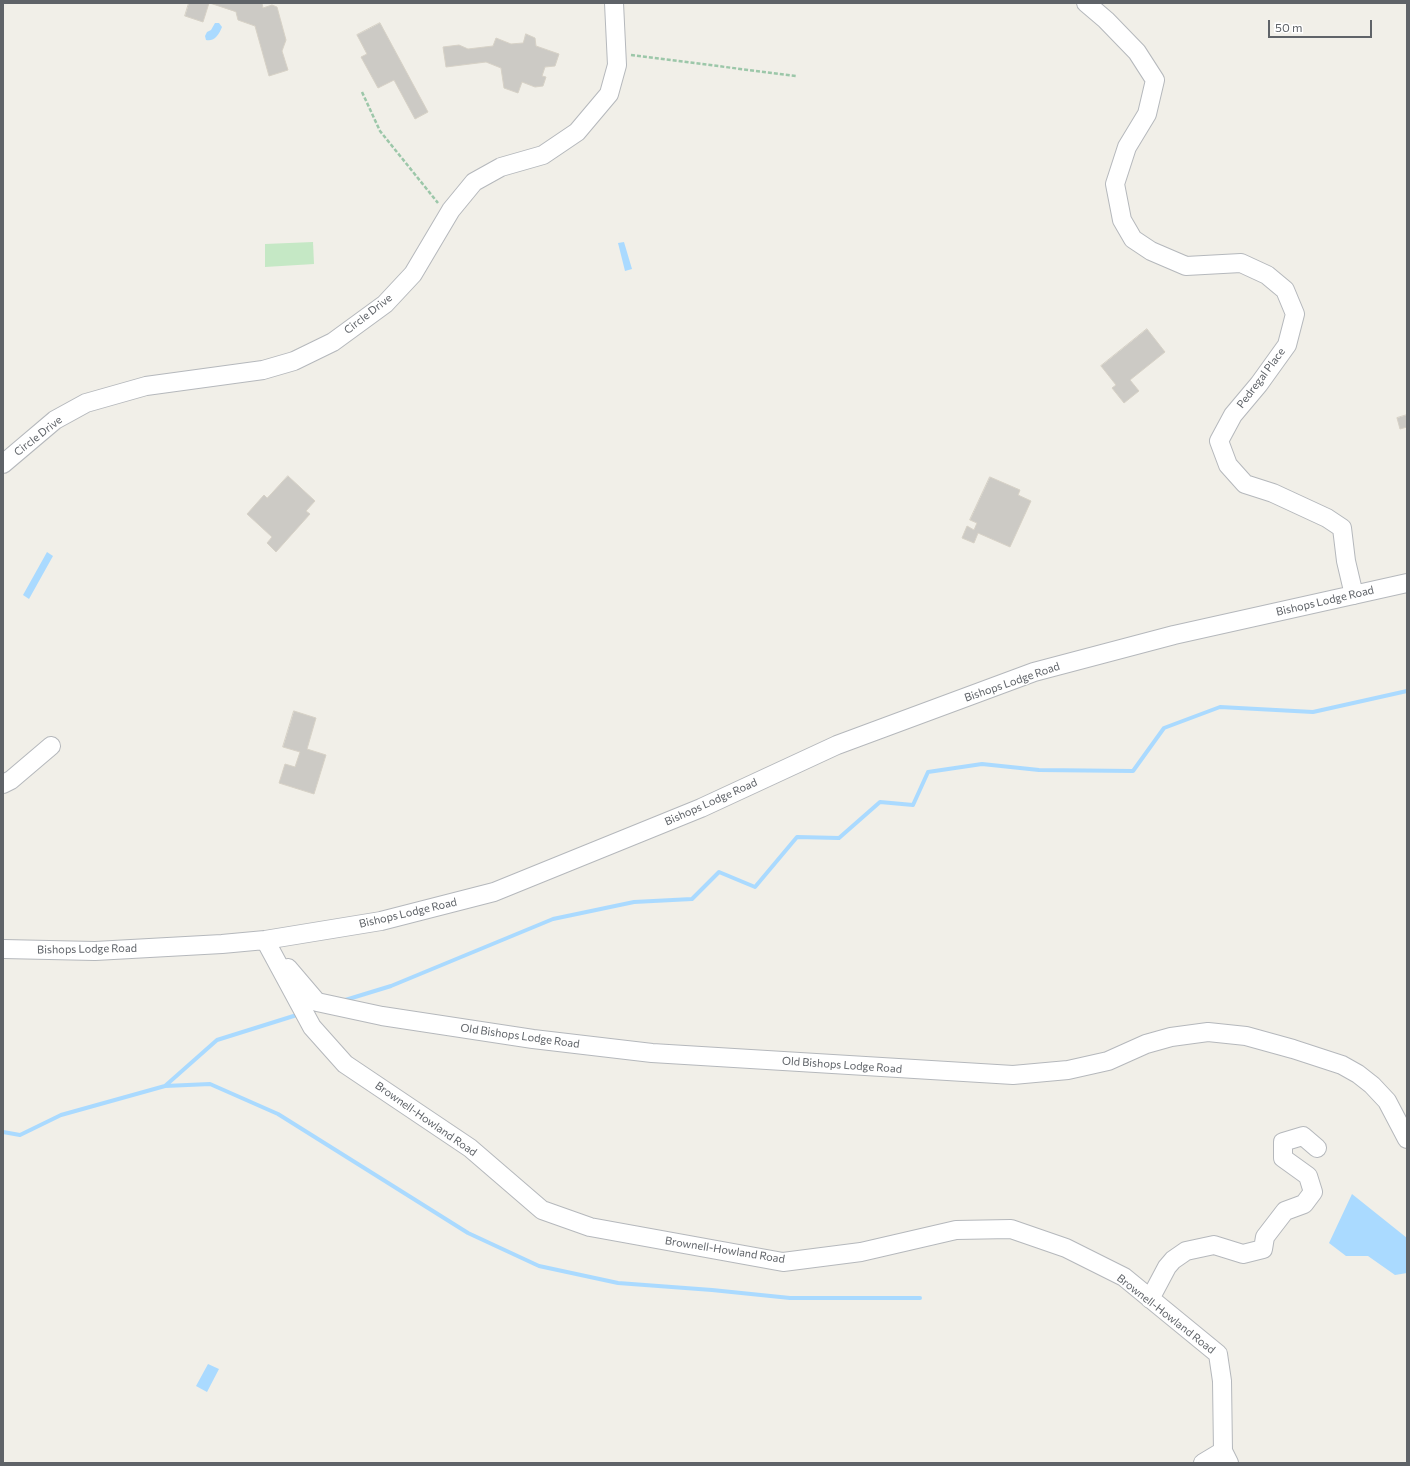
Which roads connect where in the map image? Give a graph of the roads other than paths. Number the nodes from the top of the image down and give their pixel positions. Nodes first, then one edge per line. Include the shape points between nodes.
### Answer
1 (614, 3) edge
2 (1086, 3) edge
3 (3, 464) edge
4 (1407, 582) edge
5 (1354, 594) junction
6 (51, 746) dead end
7 (3, 784) edge
8 (265, 940) junction
9 (3, 949) edge
10 (1407, 1138) edge
11 (1317, 1148) dead end
12 (1150, 1299) junction
13 (1226, 1457) edge
14 (1203, 1463) edge

1 - 3 street, Circle Drive via 617,65 609,94 577,132 543,155 501,167 474,182 451,210 413,274 385,304 333,342 294,361 263,370 146,386 86,403 55,420
2 - 5 street, Pedregal Place via 1137,52 1155,80 1147,114 1127,147 1115,184 1122,220 1133,239 1151,251 1186,266 1241,263 1268,275 1285,290 1295,314 1287,345 1233,415 1219,441 1228,465 1244,484 1327,518 1342,528
4 - 5 street, Bishops Lodge Road
5 - 8 street, Bishops Lodge Road via 1174,635 1034,672 837,744 701,808 494,892 381,921
6 - 7 street
8 - 9 street, Bishops Lodge Road via 95,951
8 - 10 street, Old Bishops Lodge Road via 317,1002 382,1016 525,1038 652,1053 1013,1075 1068,1070 1108,1061 1146,1044 1171,1037 1208,1032 1246,1036 1342,1065 1358,1074 1387,1101
8 - 12 street, Brownell-Howland Road via 312,1027 345,1064 470,1148 542,1210 590,1226 784,1262 861,1252 956,1230 1011,1229 1066,1248 1124,1277
11 - 12 street via 1303,1136 1283,1142 1283,1158 1308,1176 1313,1192 1304,1204 1285,1211 1265,1237 1262,1249 1243,1254 1214,1245 1186,1251 1173,1260
12 - 13 street, Brownell-Howland Road via 1218,1354
13 - 14 street, Brownell-Howland Road

